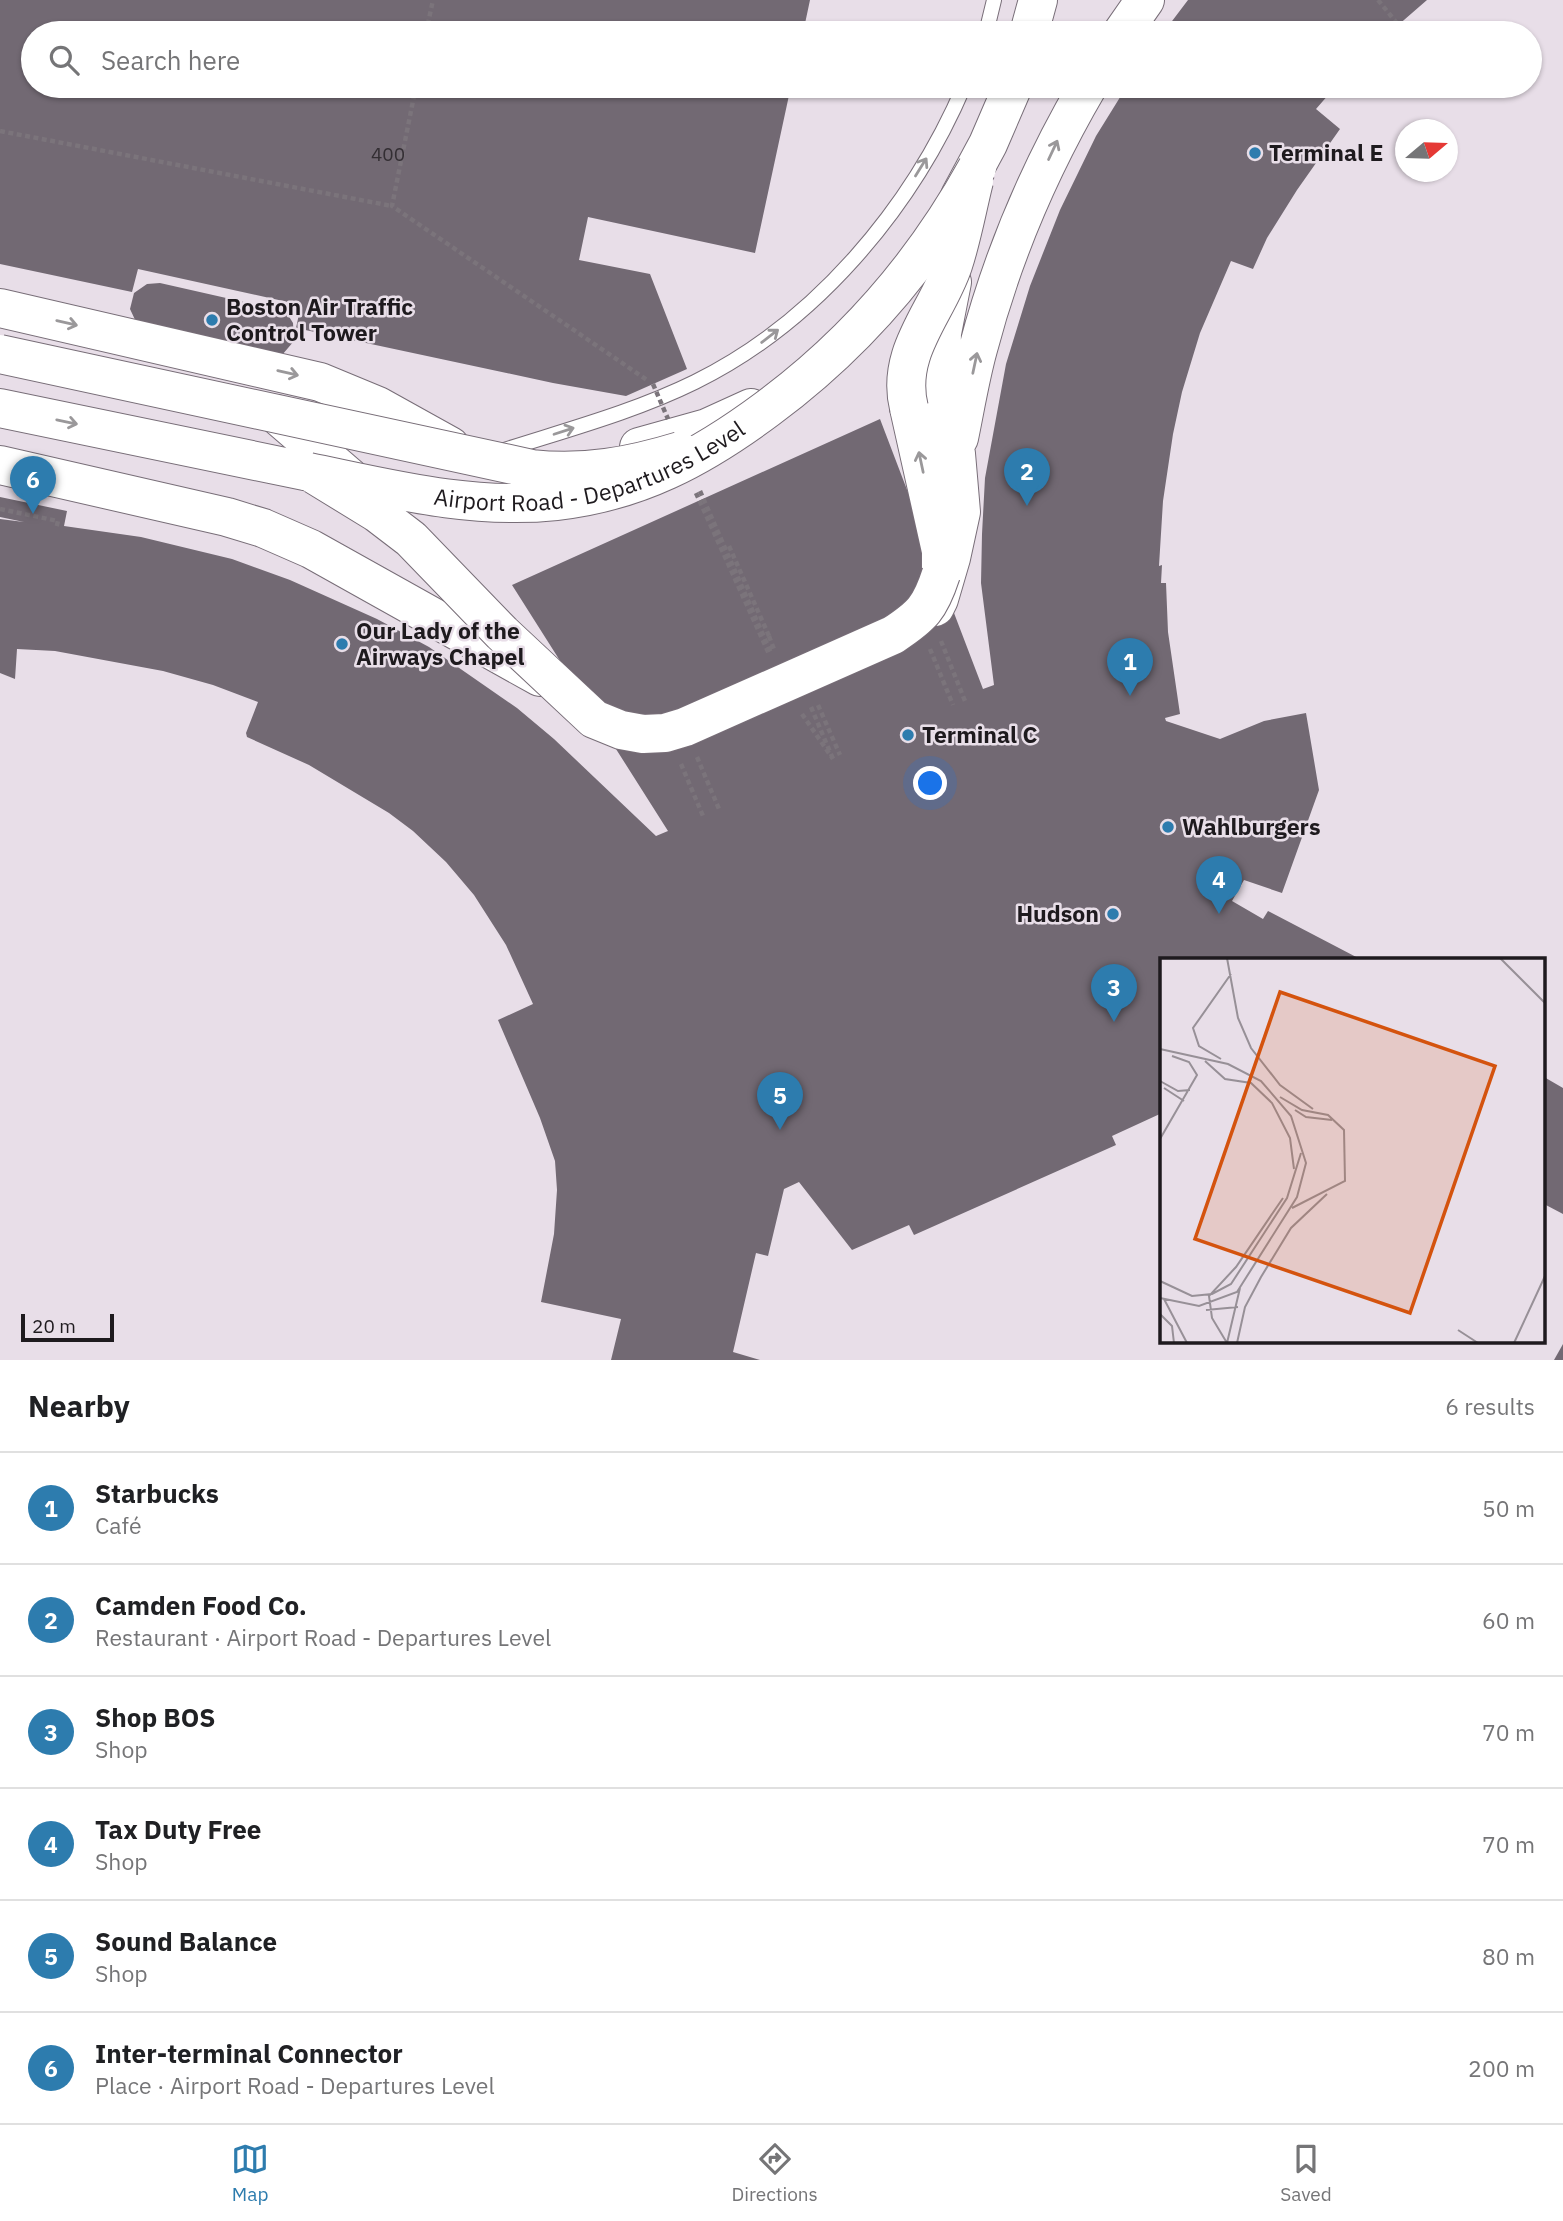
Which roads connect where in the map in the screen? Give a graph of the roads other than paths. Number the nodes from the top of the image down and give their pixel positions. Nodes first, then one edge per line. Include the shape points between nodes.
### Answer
1 (995, 0) edge
2 (1038, 0) edge
3 (1145, 0) edge
4 (989, 21) edge
5 (1033, 21) edge
6 (1130, 21) edge
7 (958, 98) edge
8 (1008, 98) edge
9 (1081, 98) edge
10 (977, 167) junction
11 (0, 308) edge
12 (0, 354) edge
13 (0, 408) edge
14 (276, 414) junction
15 (731, 435) junction
16 (450, 446) junction
17 (499, 452) junction
18 (956, 454) junction
19 (0, 464) edge
20 (310, 472) junction
21 (924, 616) junction
22 (558, 686) junction

1 - 4 lane
2 - 5 main road
3 - 6 main road
17 -> 7 lane via 671,393 732,362 770,336 818,294 885,219 933,147
8 - 10 main road, Airport Road - Departures Level
18 -> 9 main road via 977,353 1006,259 1038,180
10 - 15 main road, Airport Road - Departures Level, bridge via 934,240 884,304 820,367
10 - 17 main road via 940,228 886,299 839,348 782,390 725,420 657,443 577,455
10 - 18 main road via 942,333 942,384
21 -> 10 main road, bridge via 941,574 941,551 908,401 907,377 920,330 953,267
11 -> 16 main road via 320,382 378,406
12 - 14 main road
12 - 15 main road, bridge via 544,470 626,465
13 -> 20 main road, Airport Road - Departures Level
14 - 16 main road
14 - 22 main road via 365,490
15 - 20 main road, Airport Road - Departures Level, bridge via 645,481 603,494 554,501 460,501
16 - 17 main road
18 - 21 main road via 961,512 942,589
19 - 22 main road, bridge via 236,517 284,533
20 - 22 main road, bridge via 411,540
21 - 22 main road, bridge via 794,683 677,733 643,734 606,725 588,715

